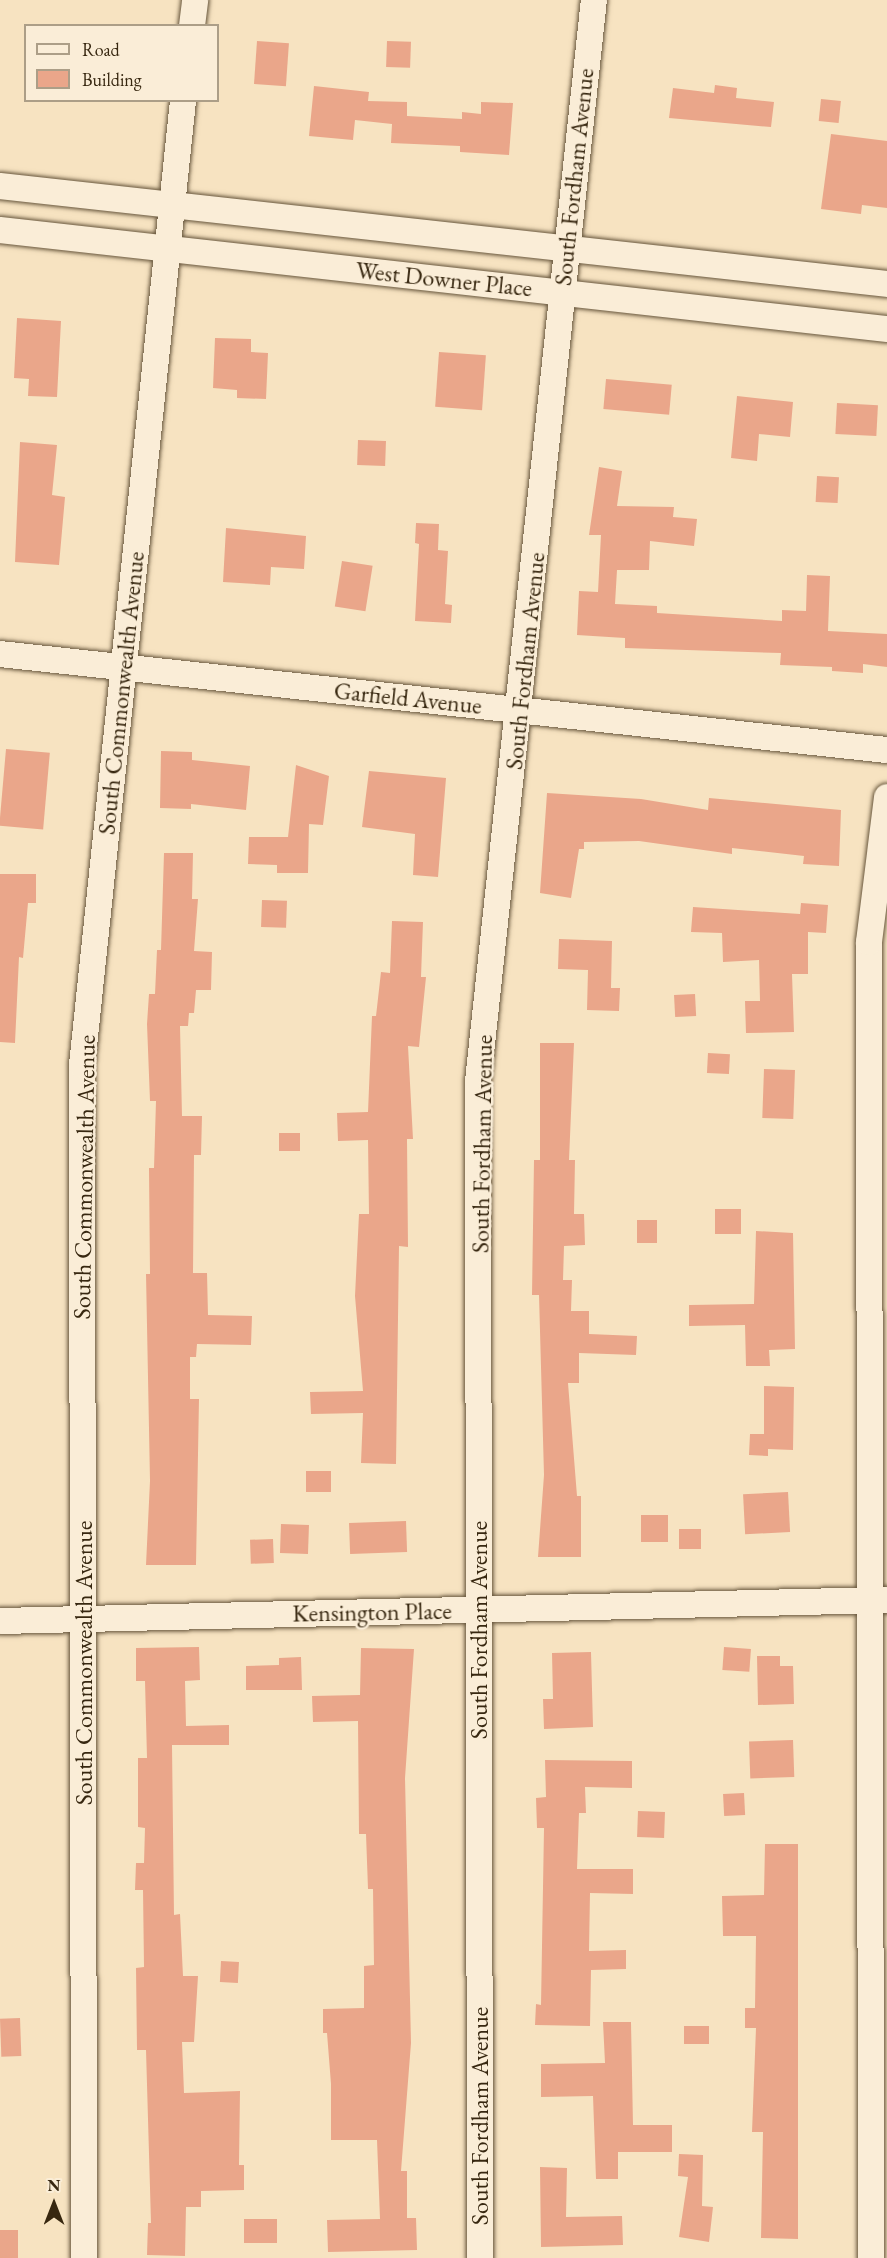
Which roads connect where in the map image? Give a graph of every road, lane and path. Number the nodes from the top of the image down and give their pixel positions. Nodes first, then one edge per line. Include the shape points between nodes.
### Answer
1 (195, 0) edge
2 (594, 0) edge
3 (192, 24) edge
4 (183, 102) edge
5 (0, 186) edge
6 (171, 206) junction
7 (0, 230) edge
8 (167, 248) junction
9 (566, 248) junction
10 (887, 284) edge
11 (562, 292) junction
12 (887, 329) edge
13 (0, 654) edge
14 (124, 668) junction
15 (520, 710) junction
16 (887, 750) edge
17 (887, 797) edge
18 (879, 1600) edge
19 (479, 1610) junction
20 (84, 1619) junction
21 (0, 1621) edge
22 (84, 2258) edge
23 (480, 2258) edge
24 (871, 2258) edge

1 - 3 street
2 - 9 street, South Fordham Avenue
4 - 6 street, South Commonwealth Avenue
5 - 6 street, West Downer Place
6 - 8 street, South Commonwealth Avenue
6 - 9 street, West Downer Place
7 - 8 street, West Downer Place
8 - 11 street, West Downer Place
8 - 14 street, South Commonwealth Avenue
9 - 10 street, West Downer Place
9 - 11 street, South Fordham Avenue
11 - 12 street, West Downer Place
11 - 15 street, South Fordham Avenue
13 - 14 street, Garfield Avenue
14 - 15 street, Garfield Avenue
14 - 20 street, South Commonwealth Avenue via 82,1065
15 - 16 street, Garfield Avenue
15 - 19 street, South Fordham Avenue via 478,1081
17 - 18 street via 869,942
18 - 19 street, Kensington Place
18 - 24 street
19 - 20 street, Kensington Place
19 - 23 street, South Fordham Avenue
20 - 21 street, Kensington Place
20 - 22 street, South Commonwealth Avenue

